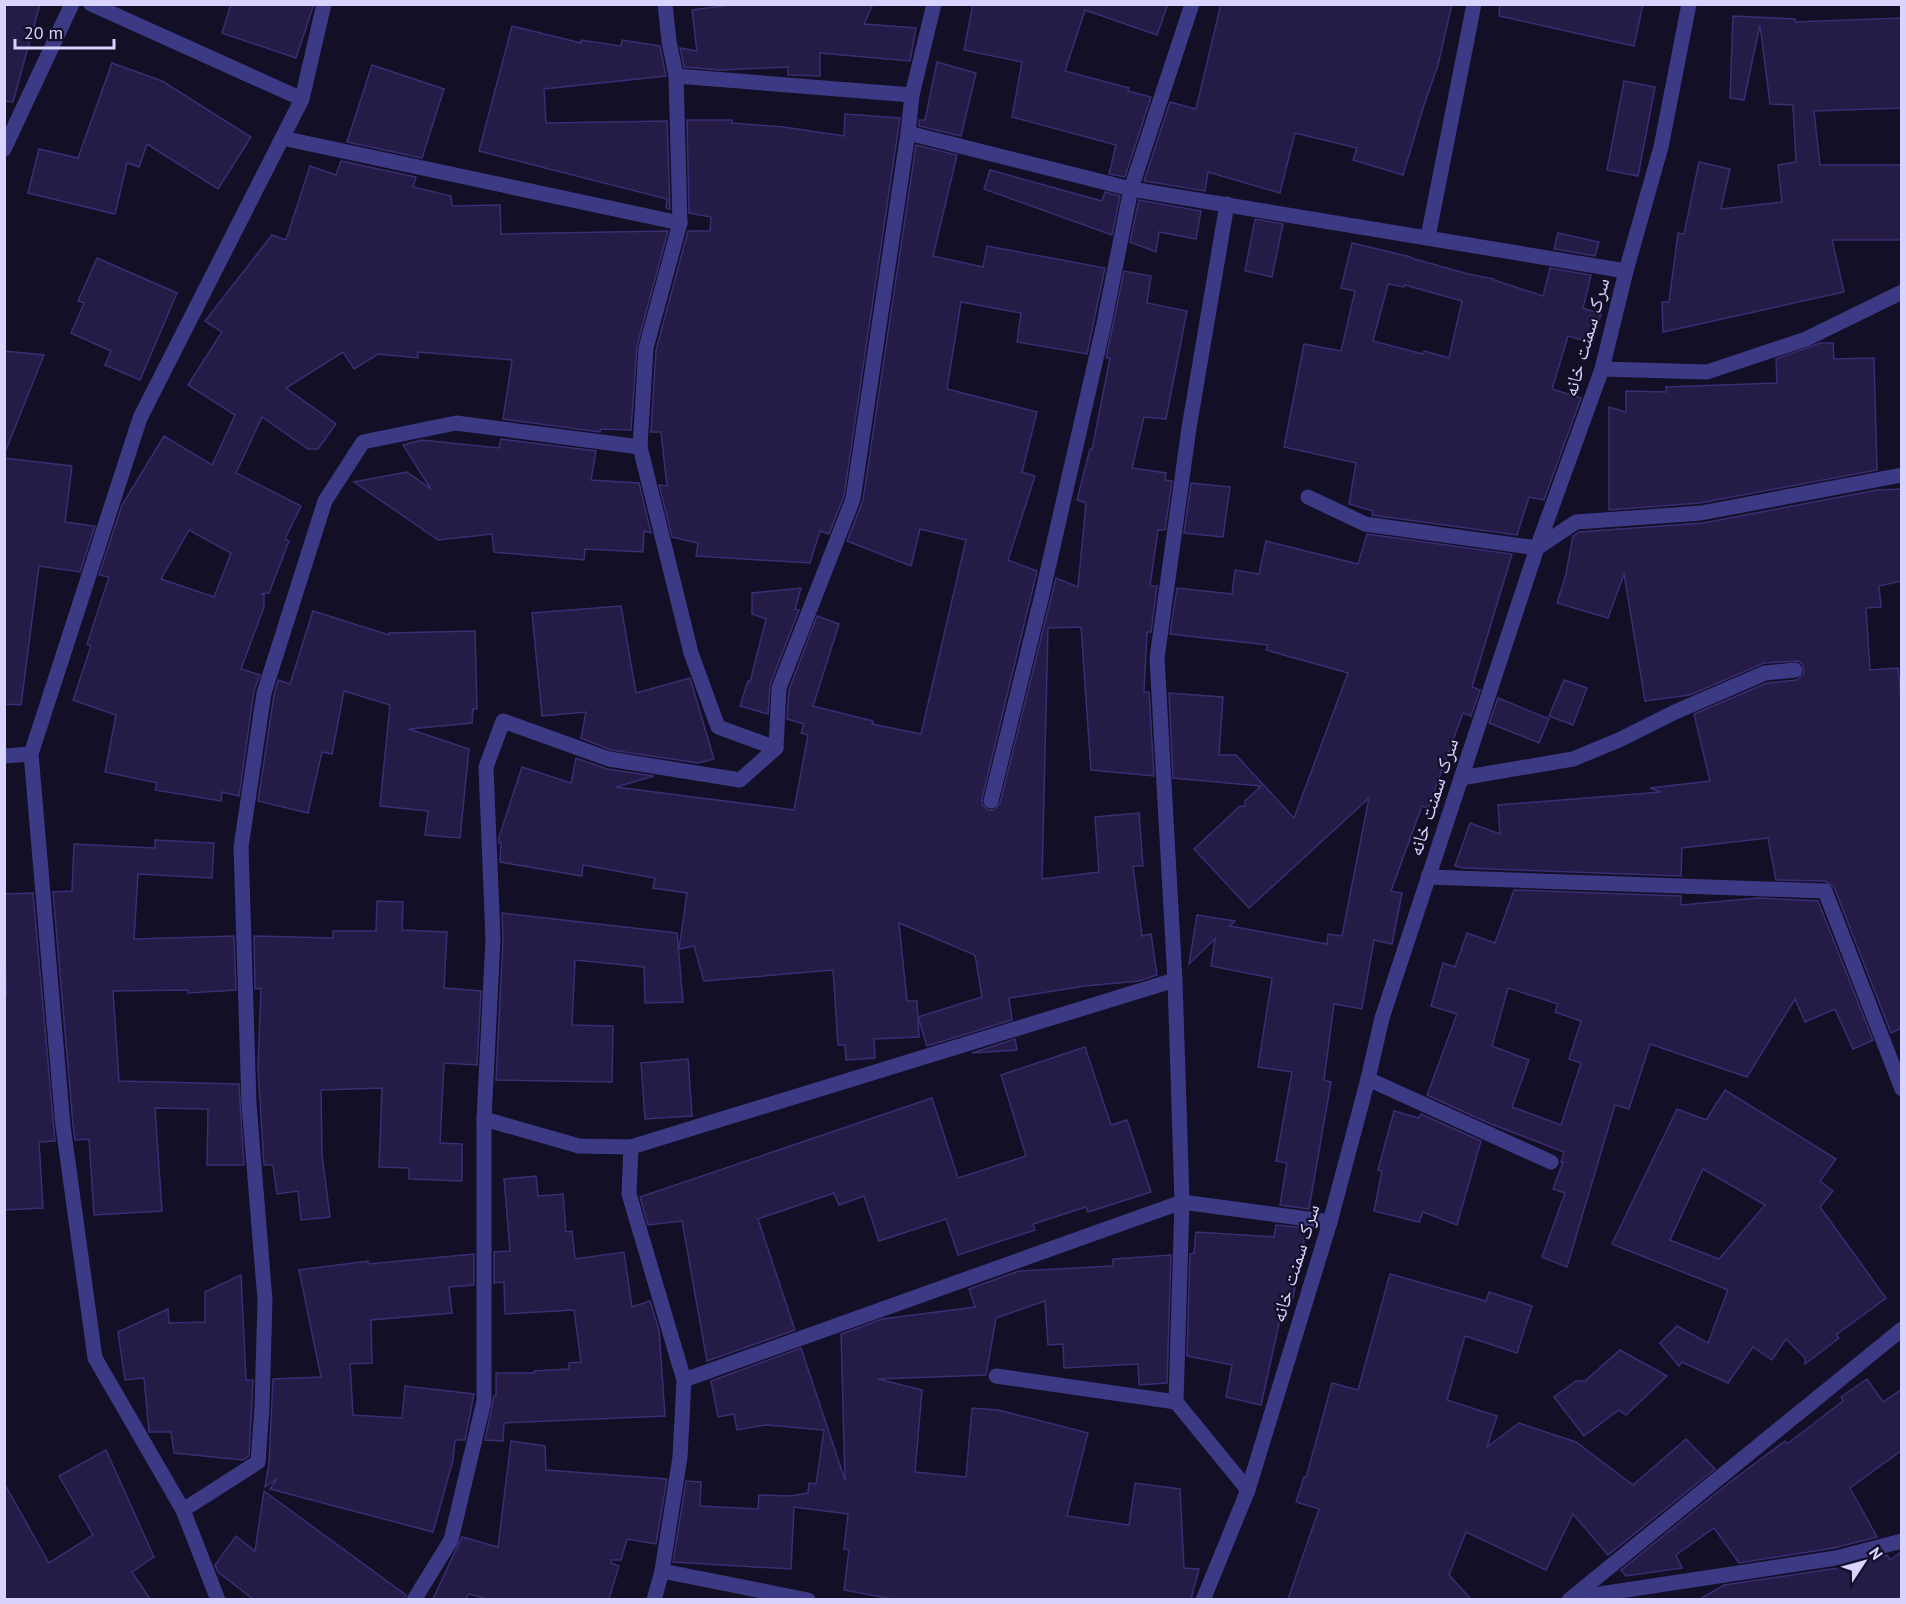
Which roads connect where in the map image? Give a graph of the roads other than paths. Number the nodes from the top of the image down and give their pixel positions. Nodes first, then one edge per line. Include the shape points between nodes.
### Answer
1 (72, 4) edge
2 (91, 4) edge
3 (324, 4) edge
4 (665, 4) edge
5 (934, 4) edge
6 (1192, 4) edge
7 (1474, 4) edge
8 (1689, 4) edge
9 (676, 76) junction
10 (912, 95) junction
11 (302, 99) junction
12 (908, 133) junction
13 (282, 138) junction
14 (4, 149) edge
15 (1131, 189) junction
16 (1227, 204) junction
17 (680, 223) junction
18 (1428, 237) junction
19 (1626, 271) junction
20 (1902, 292) edge
21 (1602, 369) junction
22 (640, 447) junction
23 (1902, 475) edge
24 (1308, 496) dead end
25 (1537, 548) junction
26 (1795, 670) dead end
27 (776, 748) junction
28 (31, 753) junction
29 (4, 756) edge
30 (1461, 778) junction
31 (991, 801) dead end
32 (1428, 878) junction
33 (1175, 980) junction
34 (1368, 1079) junction
35 (1902, 1089) edge
36 (484, 1119) junction
37 (631, 1147) junction
38 (1551, 1162) dead end
39 (1182, 1202) junction
40 (1330, 1222) junction
41 (1902, 1329) edge
42 (996, 1376) dead end
43 (684, 1380) junction
44 (1176, 1402) junction
45 (1248, 1490) junction
46 (183, 1510) junction
47 (1902, 1541) edge
48 (662, 1571) junction
49 (218, 1599) edge
50 (414, 1599) edge
51 (654, 1599) edge
52 (808, 1599) edge
53 (1203, 1599) edge
54 (1570, 1599) edge

1 - 14 street
2 - 11 street
3 - 11 street
4 - 9 street
5 - 10 street
6 - 15 street
7 - 18 street
8 - 19 street, سرک سمنت خانه via 1661,147
9 - 10 street
9 - 17 street
10 - 12 street
11 - 13 street
12 - 15 street
12 - 27 street via 854,499 779,688
13 - 17 street
13 - 28 street via 140,418
15 - 16 street
15 - 31 street via 1062,509
16 - 18 street
16 - 33 street via 1189,428 1157,658
17 - 22 street via 646,348
18 - 19 street
19 - 21 street, سرک سمنت خانه
20 - 21 street via 1806,339 1707,372
21 - 25 street, سرک سمنت خانه
22 - 27 street via 691,653 718,728
22 - 46 street via 456,423 363,442 325,501 264,693 241,847 249,1104 265,1300 258,1462
23 - 25 street via 1701,513 1576,522
24 - 25 street via 1365,525
25 - 30 street, سرک سمنت خانه
26 - 30 street via 1765,673 1573,759
27 - 36 street via 740,780 609,759 503,721 486,767 493,939
28 - 29 street
28 - 46 street via 63,1126 95,1358
30 - 32 street, سرک سمنت خانه
32 - 34 street, سرک سمنت خانه via 1382,1018
32 - 35 street via 1825,891
33 - 37 street
33 - 39 street
34 - 38 street
34 - 40 street, سرک سمنت خانه
36 - 37 street via 579,1146
36 - 50 street via 484,1401 451,1540
37 - 43 street via 629,1194
39 - 40 street
39 - 43 street
39 - 44 street
40 - 45 street, سرک سمنت خانه
41 - 54 street
42 - 44 street
43 - 48 street via 680,1457
44 - 45 street
45 - 53 street, سرک سمنت خانه
46 - 49 street
47 - 54 street via 1836,1558
48 - 51 street
48 - 52 street

